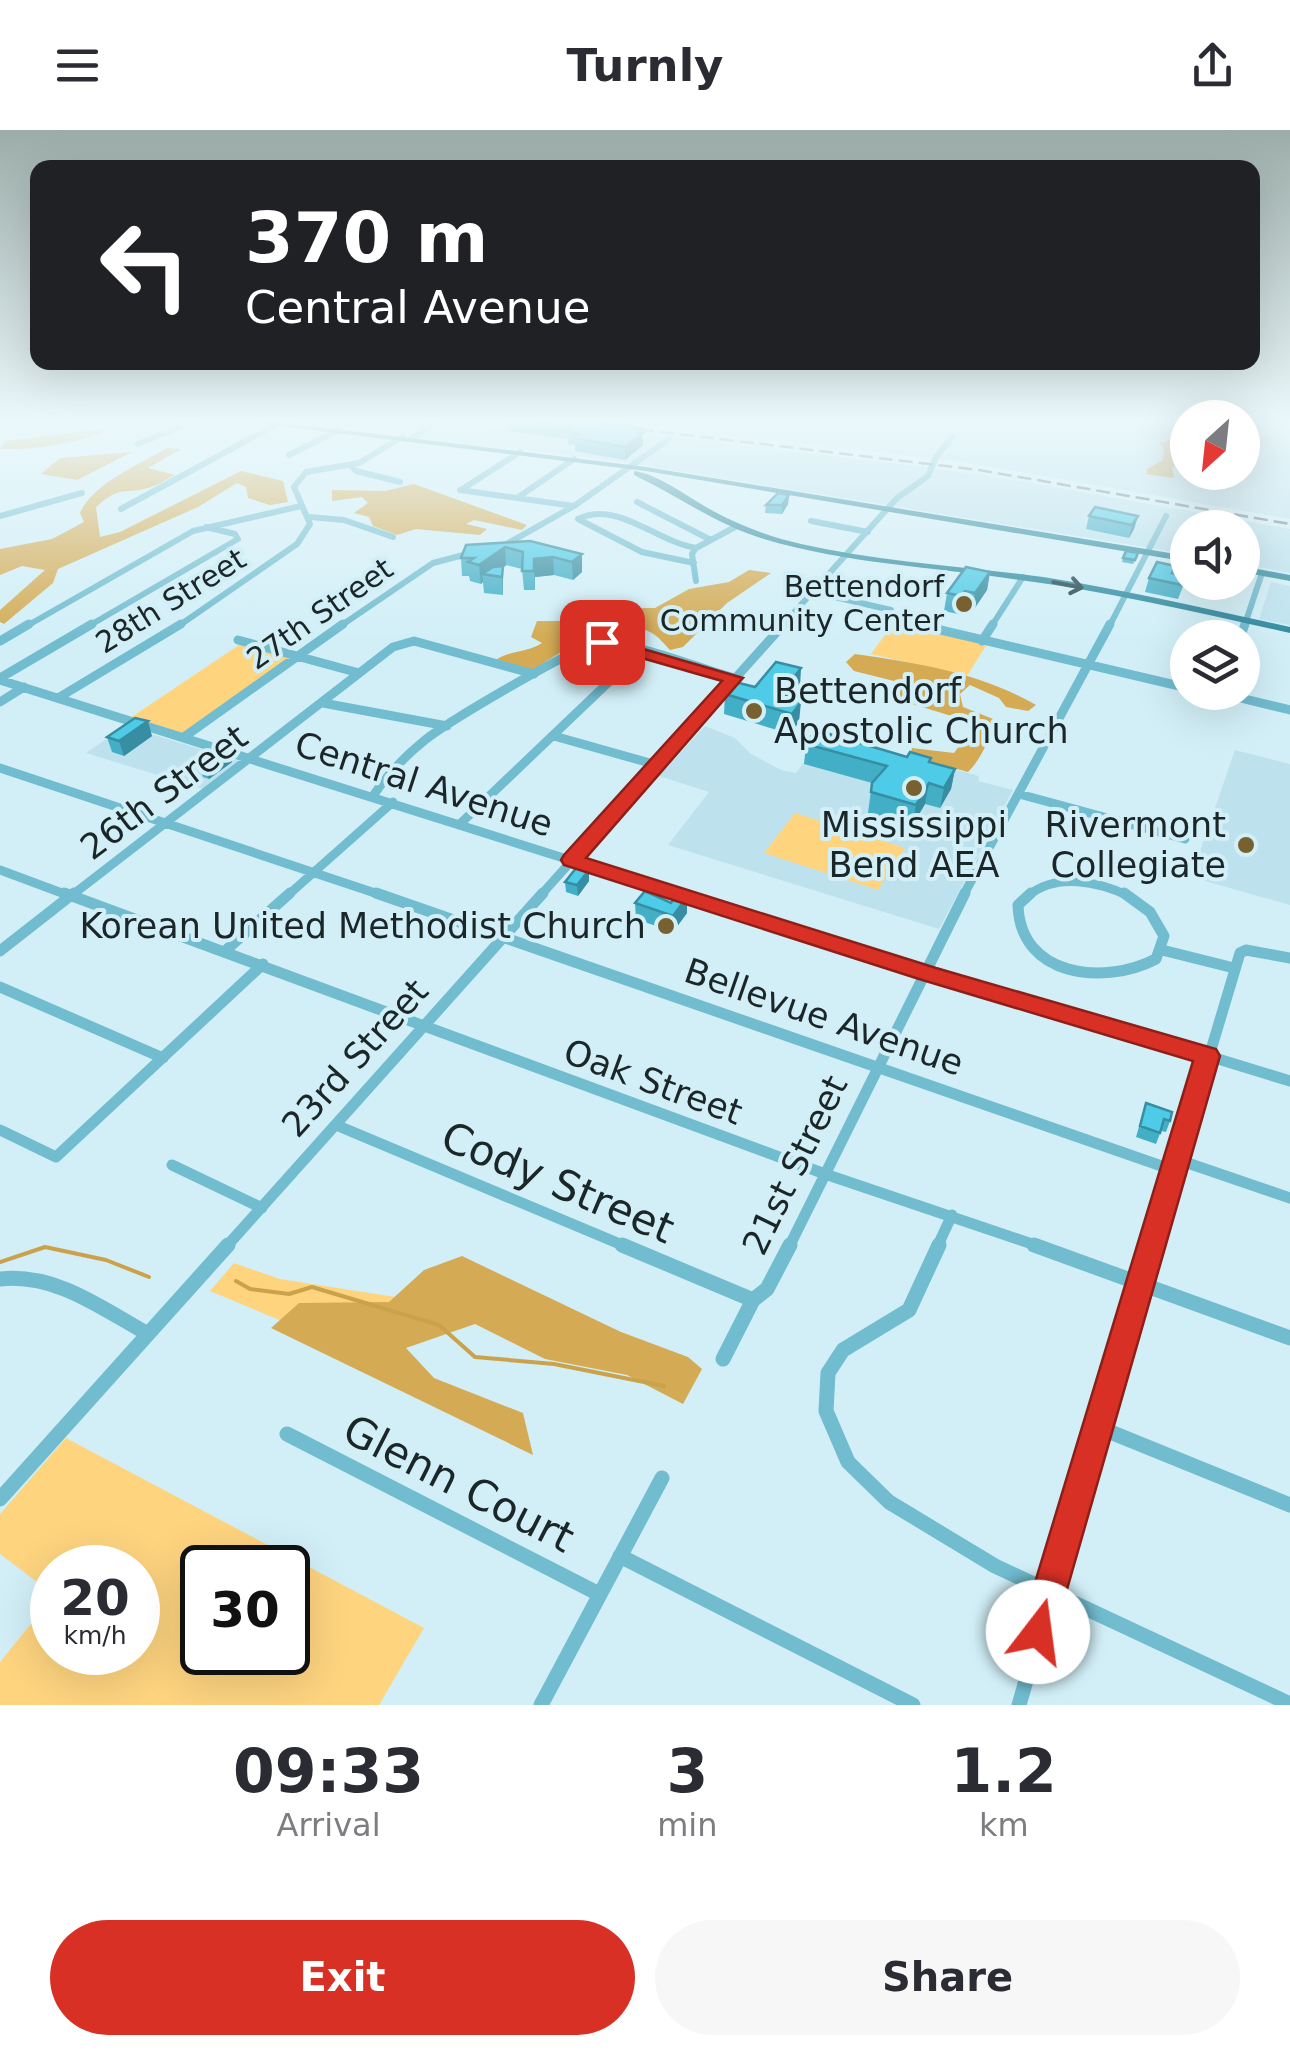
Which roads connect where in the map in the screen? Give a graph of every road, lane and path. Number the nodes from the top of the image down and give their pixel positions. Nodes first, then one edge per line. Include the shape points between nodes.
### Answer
1 (80, 494) edge
2 (149, 494) edge
3 (296, 494) edge
4 (485, 494) edge
5 (524, 494) edge
6 (593, 494) edge
7 (681, 494) edge
8 (786, 494) edge
9 (902, 494) edge
10 (518, 498) junction
11 (638, 502) dead end
12 (301, 506) junction
13 (574, 506) junction
14 (121, 509) dead end
15 (888, 510) junction
16 (0, 516) edge
17 (1166, 516) dead end
18 (310, 518) junction
19 (811, 521) dead end
20 (205, 526) junction
21 (736, 526) junction
22 (868, 532) junction
23 (393, 537) dead end
24 (708, 538) junction
25 (497, 548) edge
26 (696, 548) junction
27 (480, 551) edge
28 (1149, 552) junction
29 (848, 555) junction
30 (1170, 556) edge
31 (694, 563) junction
32 (1262, 573) joint
33 (1023, 577) junction
34 (1290, 578) edge
35 (696, 581) dead end
36 (813, 592) junction
37 (1127, 596) junction
38 (891, 610) dead end
39 (1246, 620) joint
40 (909, 623) dead end
41 (1260, 623) edge
42 (1290, 630) edge
43 (238, 640) dead end
44 (0, 641) edge
45 (982, 641) junction
46 (299, 657) junction
47 (1089, 666) junction
48 (360, 673) junction
49 (534, 674) junction
50 (613, 678) dead end
51 (734, 678) junction
52 (0, 679) edge
53 (1170, 684) edge
54 (24, 687) junction
55 (58, 698) junction
56 (0, 702) edge
57 (323, 703) junction
58 (1260, 703) edge
59 (1290, 710) edge
60 (448, 726) junction
61 (554, 736) junction
62 (184, 737) junction
63 (254, 758) junction
64 (658, 765) junction
65 (0, 768) edge
66 (1019, 794) junction
67 (374, 796) junction
68 (393, 802) junction
69 (169, 822) junction
70 (461, 823) junction
71 (1186, 839) dead end
72 (572, 860) junction
73 (0, 870) edge
74 (315, 872) junction
75 (74, 895) junction
76 (503, 936) junction
77 (1162, 950) junction
78 (226, 951) junction
79 (0, 952) edge
80 (1290, 958) edge
81 (263, 964) junction
82 (1234, 968) junction
83 (928, 974) junction
84 (0, 987) edge
85 (425, 1025) junction
86 (1208, 1056) junction
87 (163, 1058) junction
88 (878, 1068) junction
89 (1290, 1081) edge
90 (336, 1125) junction
91 (0, 1130) edge
92 (172, 1165) dead end
93 (1174, 1165) junction
94 (825, 1174) junction
95 (1290, 1198) edge
96 (262, 1208) junction
97 (952, 1216) junction
98 (0, 1279) edge
99 (1140, 1283) junction
100 (753, 1300) junction
101 (148, 1334) junction
102 (1290, 1338) edge
103 (723, 1359) dead end
104 (1098, 1427) junction
105 (287, 1434) dead end
106 (662, 1478) dead end
107 (0, 1499) edge
108 (1290, 1505) edge
109 (620, 1556) junction
110 (598, 1594) junction
111 (1048, 1596) junction
112 (1290, 1704) edge
113 (541, 1705) edge
114 (914, 1705) edge
115 (1018, 1705) edge

1 - 16 street
2 - 14 street
3 - 12 street
4 - 10 street
5 - 10 street
6 - 13 street
7 - 21 main road
8 - 15 main road
9 - 15 street, 23rd Street
10 - 13 street
11 - 24 street
12 - 18 street
12 - 20 street
13 - 25 street
15 - 22 street, 23rd Street
15 - 28 main road
17 - 28 street, 21st Street
18 - 23 street via 344,520
18 - 55 street, 28th Street via 308,533 291,550
19 - 22 street
20 - 44 street
20 - 52 street via 238,539
21 - 24 street
21 - 29 main road
22 - 29 street, 23rd Street
24 - 26 street
26 - 31 street
26 - 31 street via 665,541 629,520 602,514 578,519 642,552
27 - 46 street, 27th Street via 433,563
28 - 30 main road
28 - 37 street, 21st Street
29 - 33 main road
29 - 36 street, 23rd Street
31 - 35 street
32 - 34 main road
32 - 39 street
33 -> 37 main road
33 - 45 street
36 - 38 street
36 - 51 street, 23rd Street
37 - 39 main road
37 - 47 street, 21st Street
40 - 45 street
41 - 42 main road
43 - 46 street
45 - 47 street
46 - 48 street
46 - 62 street, 27th Street
47 - 53 street
47 - 66 street, 21st Street
48 - 49 street, 26th Street via 408,641
48 - 57 street, 26th Street
49 - 51 street via 589,645 616,644
49 - 60 street
50 - 61 street
51 - 64 street, 23rd Street
52 - 54 street, Central Avenue
54 - 55 street, Central Avenue
54 - 56 street
55 - 62 street, Central Avenue
57 - 60 street
57 - 63 street, 26th Street
58 - 59 street
60 - 67 street via 405,756
61 - 64 street
61 - 70 street
62 - 63 street, Central Avenue
63 - 67 street, Central Avenue
63 - 69 street, 26th Street
64 - 72 street, 23rd Street
65 - 69 street, Bellevue Avenue
66 - 71 street
66 - 83 street, 21st Street
67 - 68 street, Central Avenue
68 - 70 street, Central Avenue
68 - 74 street
69 - 74 street, Bellevue Avenue
69 - 75 street, 26th Street
70 - 72 street, Central Avenue
72 - 76 street, 23rd Street
72 - 83 street, Central Avenue
73 - 75 street, Oak Street
74 - 76 street, Bellevue Avenue
74 - 78 street
75 - 78 street, Oak Street
75 - 79 street, 26th Street
76 - 85 street, 23rd Street
76 - 88 street, Bellevue Avenue
77 - 77 street via 1133,972 1082,972 1048,960 1024,940 1018,905 1056,882 1116,889 1160,923
77 - 82 street
78 - 81 street, Oak Street
80 - 82 street via 1261,950 1240,953
81 - 85 street, Oak Street
81 - 87 street
82 - 86 street
83 - 86 street, Central Avenue
83 - 88 street, 21st Street
84 - 87 street
85 - 90 street, 23rd Street
85 - 94 street, Oak Street
86 - 89 street, Central Avenue
86 - 93 street
87 - 91 street via 56,1157
88 - 93 street, Bellevue Avenue
88 - 94 street, 21st Street
90 - 96 street, 23rd Street
90 - 100 street, Cody Street
92 - 96 street
93 - 95 street, Bellevue Avenue
93 - 99 street
94 - 97 street, Oak Street
94 - 100 street, 21st Street via 767,1289
96 - 101 street, 23rd Street
97 - 99 street, Oak Street
97 - 111 street via 909,1310 840,1349 826,1376 828,1416 854,1470 874,1490
98 - 101 street via 18,1274 47,1281
99 - 102 street, Oak Street
99 - 104 street
100 - 103 street, 21st Street
101 - 107 street, 23rd Street
104 - 108 street
104 - 111 street
105 - 110 street, Glenn Court
106 - 109 street
109 - 110 street
109 - 114 street
110 - 113 street
111 - 112 street
111 - 115 street

